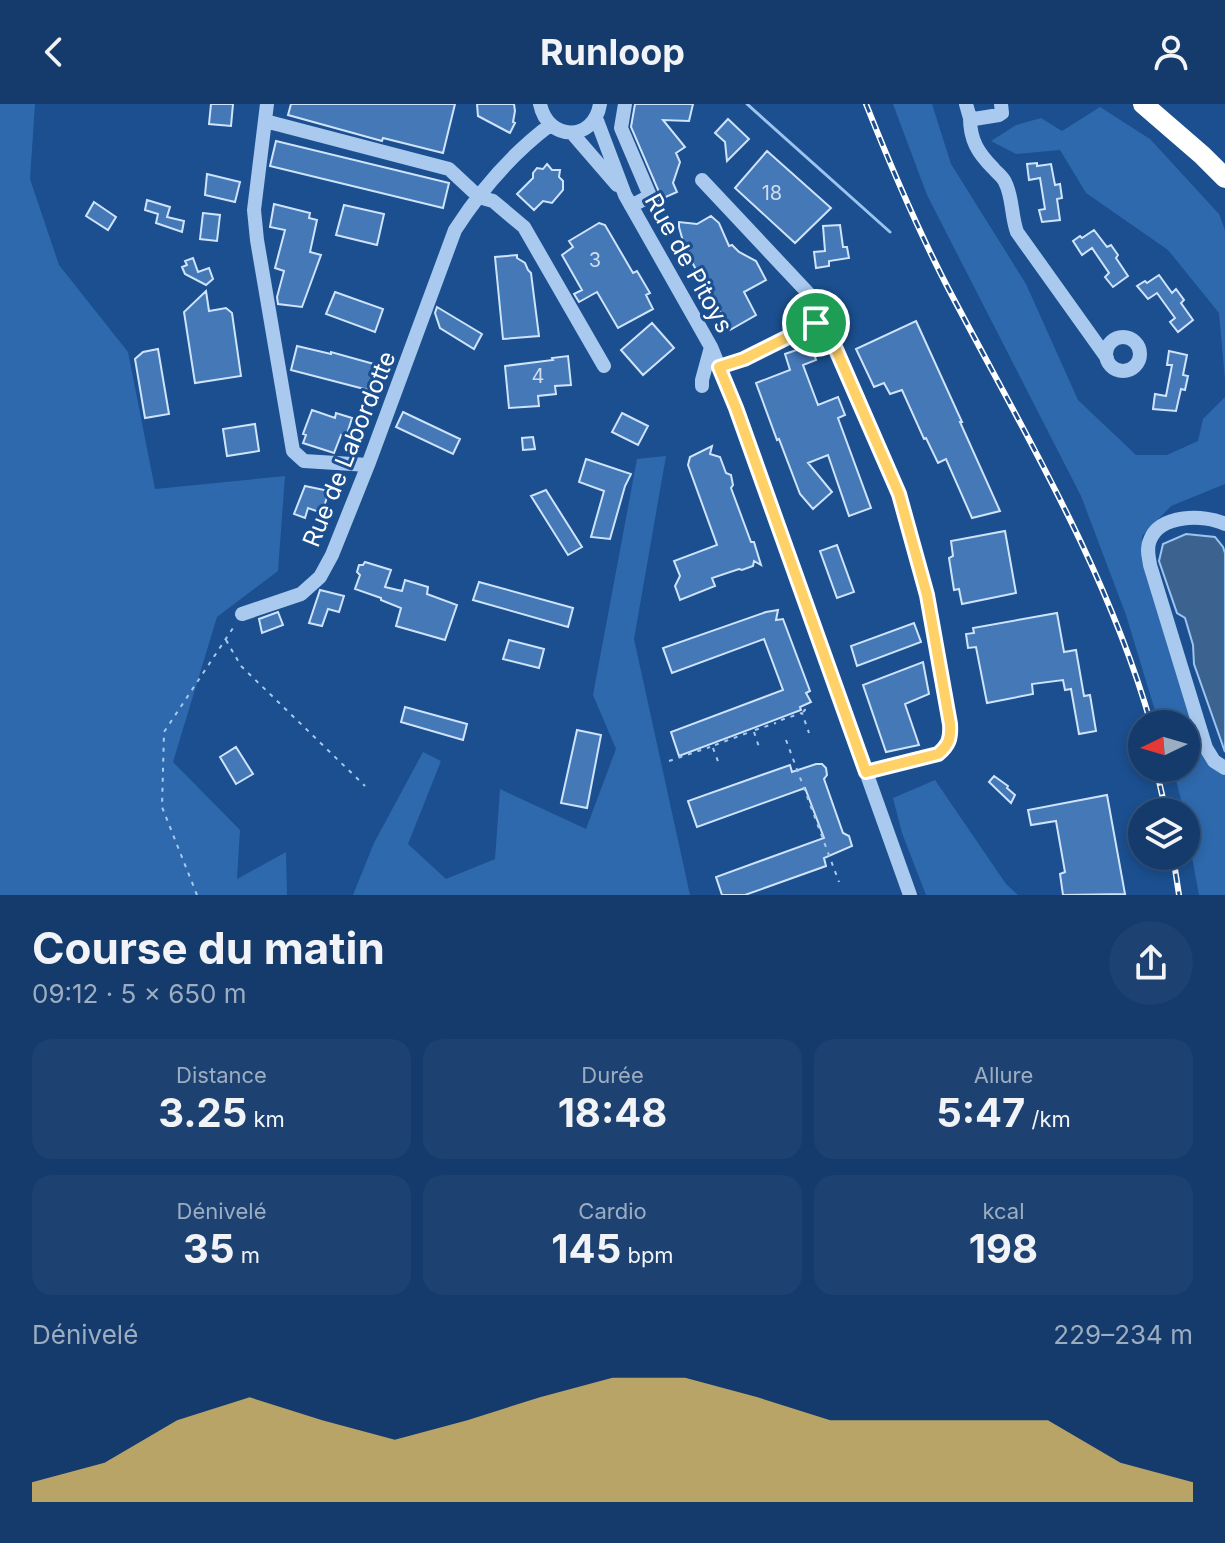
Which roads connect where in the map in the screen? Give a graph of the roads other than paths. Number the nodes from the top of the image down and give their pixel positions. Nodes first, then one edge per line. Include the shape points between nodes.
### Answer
1 (267, 104) edge
2 (625, 104) edge
3 (1001, 104) edge
4 (1143, 104) edge
5 (539, 105) edge
6 (598, 111) edge
7 (968, 111) edge
8 (265, 121) junction
9 (550, 125) junction
10 (572, 133) junction
11 (1225, 178) edge
12 (702, 180) dead end
13 (479, 197) junction
14 (628, 200) junction
15 (816, 323) junction
16 (711, 347) junction
17 (1107, 358) dead end
18 (604, 366) dead end
19 (719, 367) junction
20 (702, 386) dead end
21 (368, 465) junction
22 (1225, 524) edge
23 (242, 614) road end
24 (1225, 768) edge
25 (866, 772) junction
26 (910, 895) edge

1 - 8 street
2 - 14 street via 621,128 650,196
3 - 7 street via 999,115 974,119
4 - 11 highway
5 - 9 street
6 - 10 street via 590,125
6 - 14 street
7 - 17 street via 974,144 1004,180 1017,232
8 - 13 street via 449,169
8 - 21 street via 254,210 293,451 304,461
9 - 10 street
9 - 13 street, Rue de Labordotte
10 - 14 street
12 - 15 street via 809,294
13 - 18 street via 493,201 524,227
13 - 21 street, Rue de Labordotte via 455,230
14 - 16 street, Rue de Pitoys
15 - 19 street
15 - 25 street via 831,338 899,494 927,595 950,724 951,738 938,754
16 - 19 street, Rue de Pitoys
16 - 20 street
19 - 25 street, Rue de Pitoys via 789,578
21 - 23 street, Rue de Labordotte via 320,577 301,594
22 - 24 street via 1203,518 1164,524 1151,536 1147,550 1206,748
25 - 26 street, Rue de Pitoys

